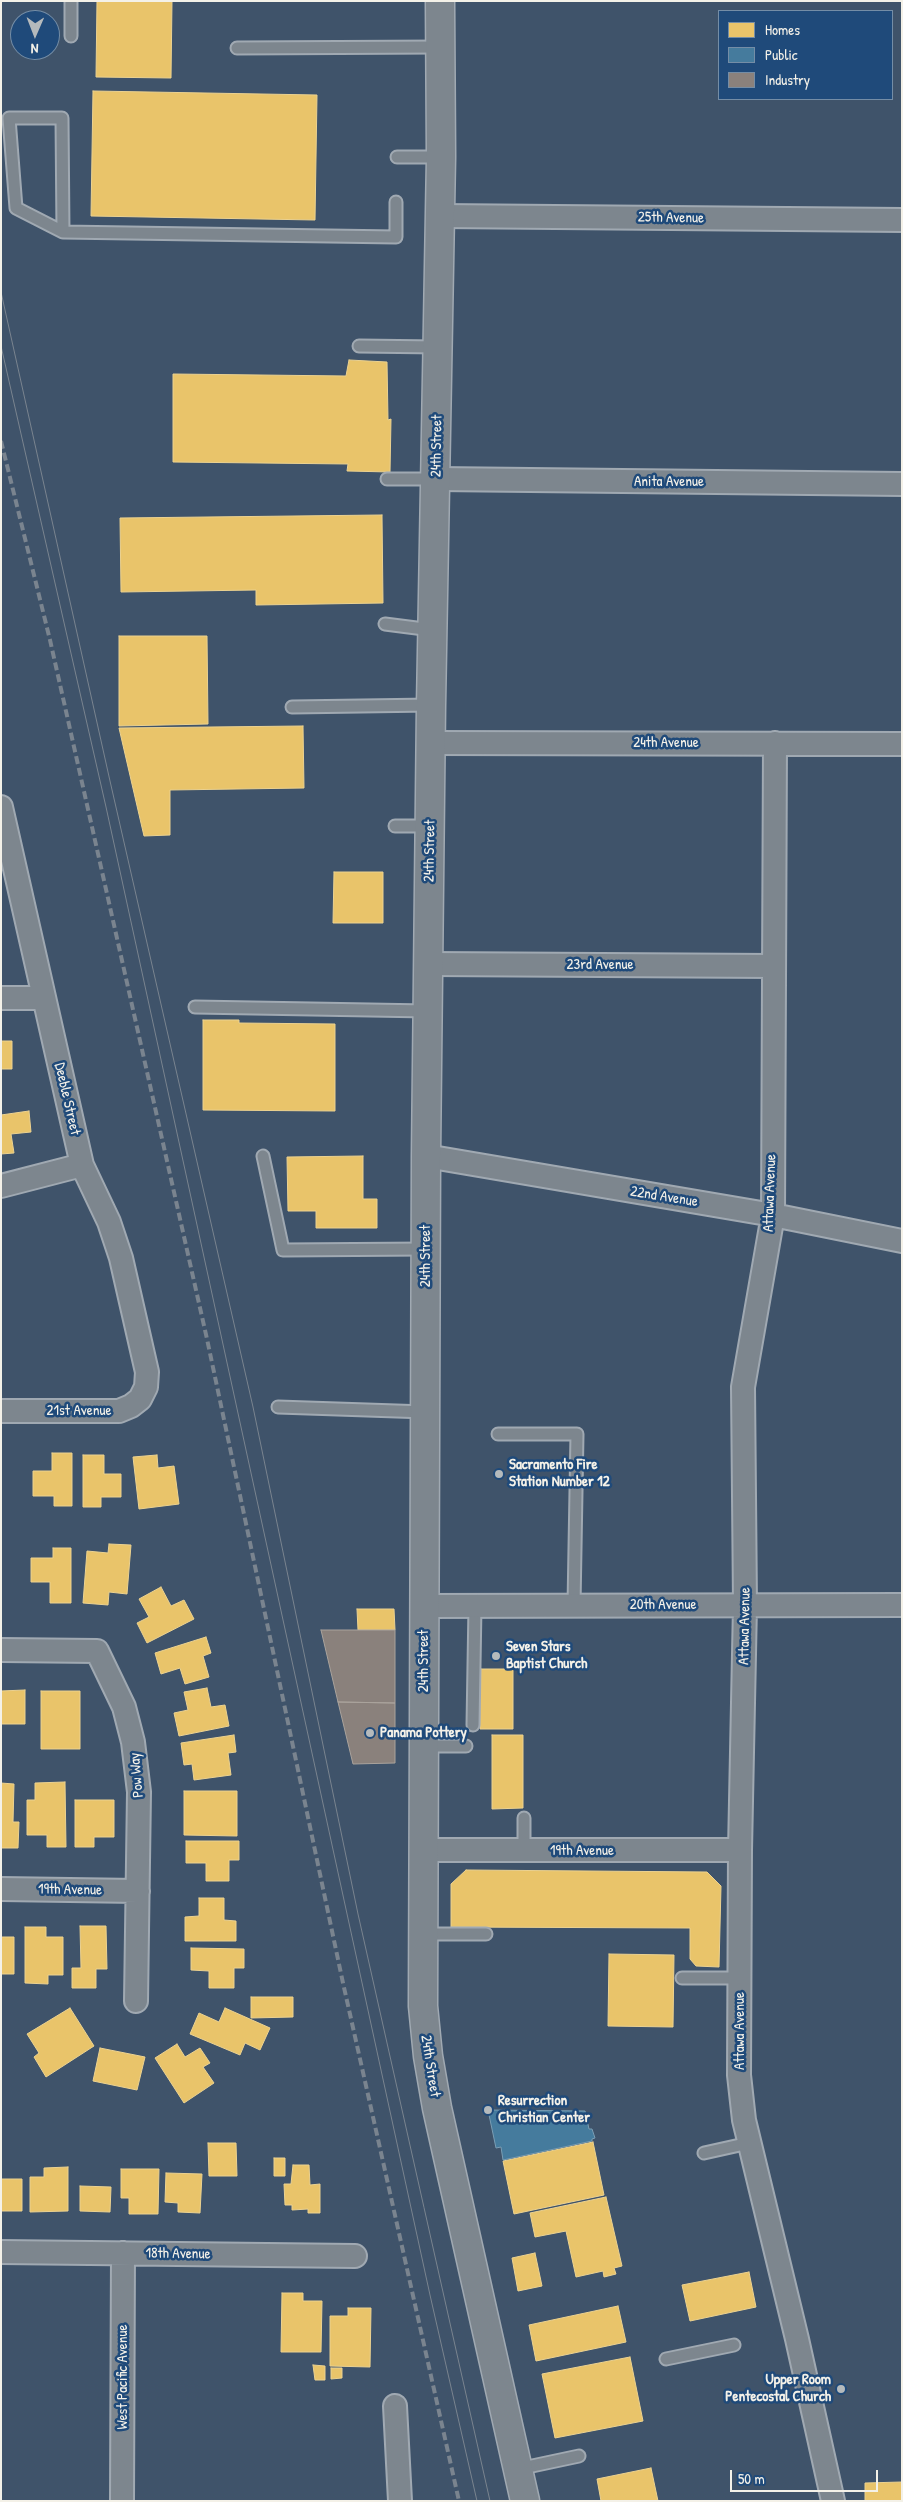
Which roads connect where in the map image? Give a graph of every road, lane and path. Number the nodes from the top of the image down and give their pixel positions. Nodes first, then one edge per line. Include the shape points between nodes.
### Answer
1 (71, 1) edge
2 (440, 1) edge
3 (70, 36) dead end
4 (442, 47) junction
5 (237, 48) dead end
6 (397, 157) dead end
7 (441, 157) junction
8 (396, 202) dead end
9 (440, 216) junction
10 (902, 220) edge
11 (64, 232) junction
12 (359, 346) dead end
13 (438, 347) junction
14 (387, 479) dead end
15 (437, 479) junction
16 (902, 484) edge
17 (385, 624) dead end
18 (432, 630) junction
19 (431, 705) junction
20 (292, 707) dead end
21 (431, 743) junction
22 (775, 744) junction
23 (902, 744) edge
24 (1, 807) edge
25 (395, 826) dead end
26 (430, 826) junction
27 (429, 964) junction
28 (772, 966) junction
29 (1, 998) edge
30 (44, 998) junction
31 (194, 1007) dead end
32 (428, 1011) junction
33 (263, 1156) dead end
34 (426, 1156) junction
35 (82, 1165) junction
36 (1, 1186) edge
37 (772, 1215) junction
38 (902, 1241) edge
39 (426, 1249) junction
40 (146, 1387) joint
41 (278, 1407) dead end
42 (1, 1411) edge
43 (426, 1412) junction
44 (498, 1434) dead end
45 (574, 1605) junction
46 (745, 1605) junction
47 (902, 1605) edge
48 (425, 1606) junction
49 (474, 1606) junction
50 (1, 1650) edge
51 (473, 1725) dead end
52 (424, 1746) junction
53 (466, 1746) dead end
54 (524, 1818) dead end
55 (423, 1850) junction
56 (740, 1850) junction
57 (524, 1851) junction
58 (1, 1890) edge
59 (138, 1891) junction
60 (422, 1934) junction
61 (486, 1934) dead end
62 (682, 1978) dead end
63 (740, 1978) junction
64 (136, 2001) dead end
65 (749, 2143) junction
66 (704, 2152) dead end
67 (1, 2252) edge
68 (123, 2253) junction
69 (355, 2256) dead end
70 (734, 2345) dead end
71 (666, 2358) dead end
72 (395, 2406) dead end
73 (579, 2456) dead end
74 (518, 2469) junction
75 (122, 2501) edge
76 (400, 2501) edge
77 (525, 2501) edge
78 (833, 2501) edge

1 - 3 lane
2 - 4 street, 24th Street
4 - 5 lane
4 - 7 street, 24th Street
6 - 7 lane
7 - 9 street, 24th Street
8 - 11 lane via 396,238
9 - 10 street, 25th Avenue
9 - 13 street, 24th Street
11 - 11 lane via 16,208 9,118 62,118
12 - 13 lane
13 - 15 street, 24th Street
14 - 15 lane
15 - 16 street, Anita Avenue
15 - 18 street, 24th Street
17 - 18 lane
18 - 19 street, 24th Street
19 - 20 lane
19 - 21 street, 24th Street
21 - 22 street, 24th Avenue
21 - 26 street, 24th Street
22 - 23 street, 24th Avenue
22 - 28 street, Attawa Avenue
24 - 30 street, Deeble Street
25 - 26 lane
26 - 27 street, 24th Street
27 - 28 street, 23rd Avenue
27 - 32 street, 24th Street
28 - 37 street, Attawa Avenue
29 - 30 street
30 - 35 street, Deeble Street
31 - 32 lane
32 - 34 street, 24th Street
33 - 39 lane via 283,1250
34 - 37 street, 22nd Avenue
34 - 39 street, 24th Street
35 - 36 street
35 - 40 street, Deeble Street via 109,1222 121,1258 147,1372
37 - 38 street, 22nd Avenue
37 - 46 street, Attawa Avenue via 743,1387
39 - 43 street, 24th Street
40 - 42 street, 21st Avenue via 140,1399 119,1411
41 - 43 lane
43 - 48 street, 24th Street
44 - 45 lane via 577,1434
45 - 46 street, 20th Avenue
45 - 49 street, 20th Avenue
46 - 47 street, 20th Avenue
46 - 56 street, Attawa Avenue
48 - 49 street, 20th Avenue
48 - 52 street, 24th Street
49 - 51 lane
50 - 59 street, Pow Way via 97,1651 105,1665 124,1707 138,1772
52 - 53 lane
52 - 55 street, 24th Street
54 - 57 lane
55 - 57 street, 19th Avenue
55 - 60 street, 24th Street
56 - 57 street, 19th Avenue
56 - 63 street, Attawa Avenue
58 - 59 street, 19th Avenue
59 - 64 street, Pow Way
60 - 61 lane
60 - 74 street, 24th Street via 423,2006 432,2081
62 - 63 lane
63 - 65 street, Attawa Avenue via 739,2075
65 - 66 lane
65 - 78 street, Attawa Avenue
67 - 68 street, 18th Avenue
68 - 69 street, 18th Avenue
68 - 75 street, West Pacific Avenue
70 - 71 lane
72 - 76 street
73 - 74 lane
74 - 77 street, 24th Street

